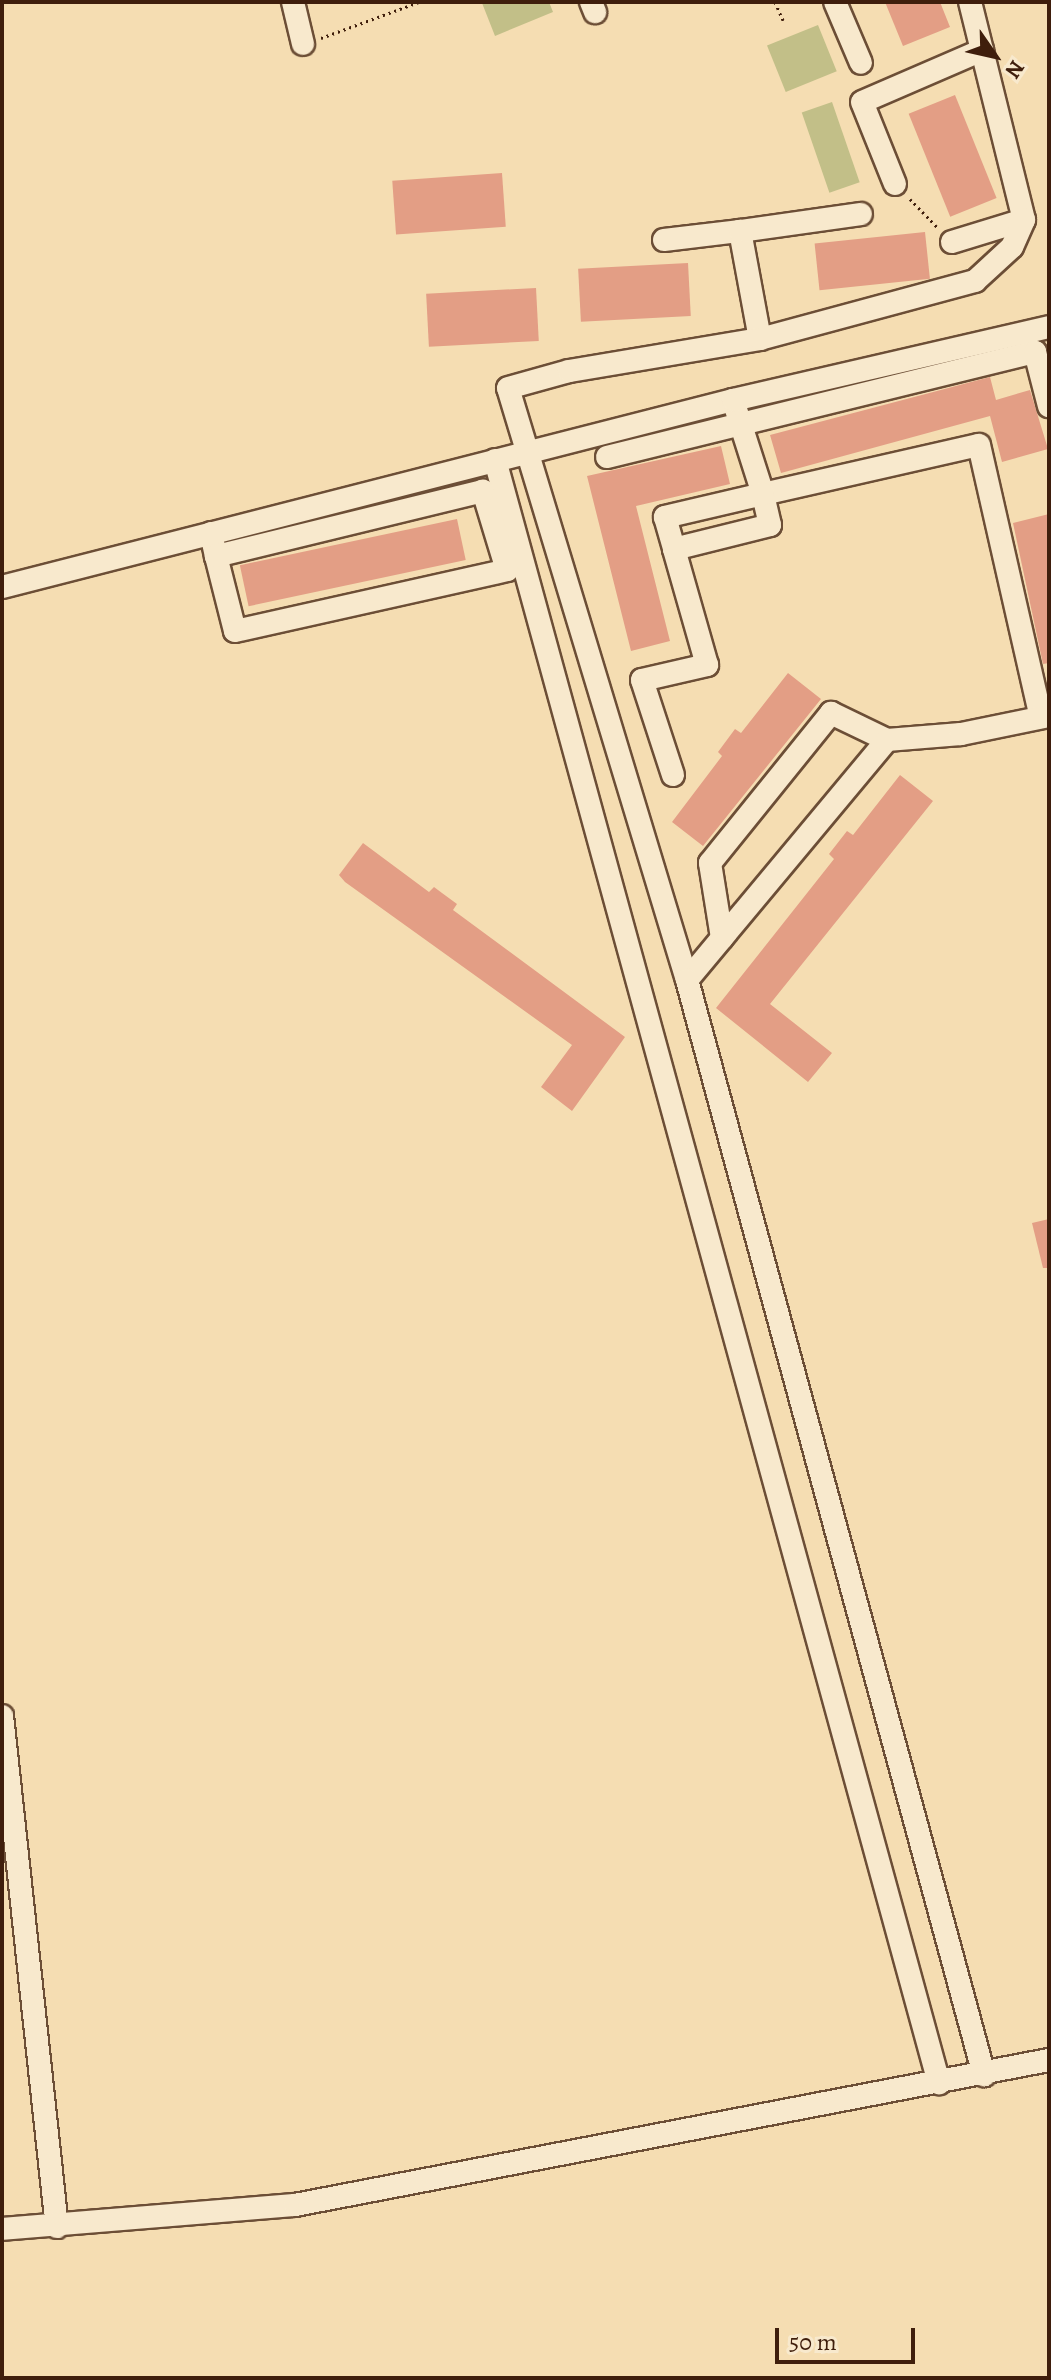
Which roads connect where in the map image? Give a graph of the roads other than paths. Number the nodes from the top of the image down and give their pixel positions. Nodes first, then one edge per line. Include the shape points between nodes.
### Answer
1 (293, 2) edge
2 (835, 2) edge
3 (970, 2) edge
4 (303, 44) road end
5 (982, 50) junction
6 (861, 63) dead end
7 (895, 184) road end
8 (861, 214) dead end
9 (1024, 220) junction
10 (740, 231) junction
11 (664, 240) dead end
12 (952, 242) road end
13 (1049, 327) edge
14 (760, 339) junction
15 (733, 400) junction
16 (1049, 406) edge
17 (741, 428) junction
18 (529, 452) junction
19 (607, 457) dead end
20 (495, 460) junction
21 (763, 494) junction
22 (211, 533) junction
23 (674, 549) junction
24 (216, 556) junction
25 (2, 587) edge
26 (1045, 716) edge
27 (887, 740) junction
28 (673, 775) dead end
29 (722, 938) junction
30 (687, 980) junction
31 (2, 1716) edge
32 (1049, 2060) edge
33 (984, 2075) junction
34 (939, 2083) junction
35 (57, 2227) junction
36 (2, 2229) edge

1 - 4 lane
2 - 6 lane
3 - 5 lane
5 - 7 lane via 862,102
5 - 9 lane
8 - 10 lane
9 - 12 lane
9 - 14 lane via 1012,247 975,281
10 - 11 lane
10 - 14 lane
13 - 15 lane
14 - 18 lane via 569,371 508,388
15 - 17 lane
15 - 18 lane
16 - 17 lane via 1035,352
17 - 19 lane
17 - 21 lane
18 - 20 lane
18 - 30 lane
20 - 22 lane
20 - 34 lane
21 - 23 lane via 770,525
21 - 23 lane via 665,517
21 - 26 lane via 979,445
22 - 24 lane
22 - 25 lane
23 - 28 lane via 707,665 642,680
24 - 24 lane via 235,631 507,570 483,491
26 - 27 lane via 961,734
27 - 29 lane
27 - 29 lane via 831,713 710,863
29 - 30 lane
30 - 33 lane
31 - 35 lane
32 - 33 lane
33 - 34 lane
34 - 35 lane via 295,2205
35 - 36 lane

